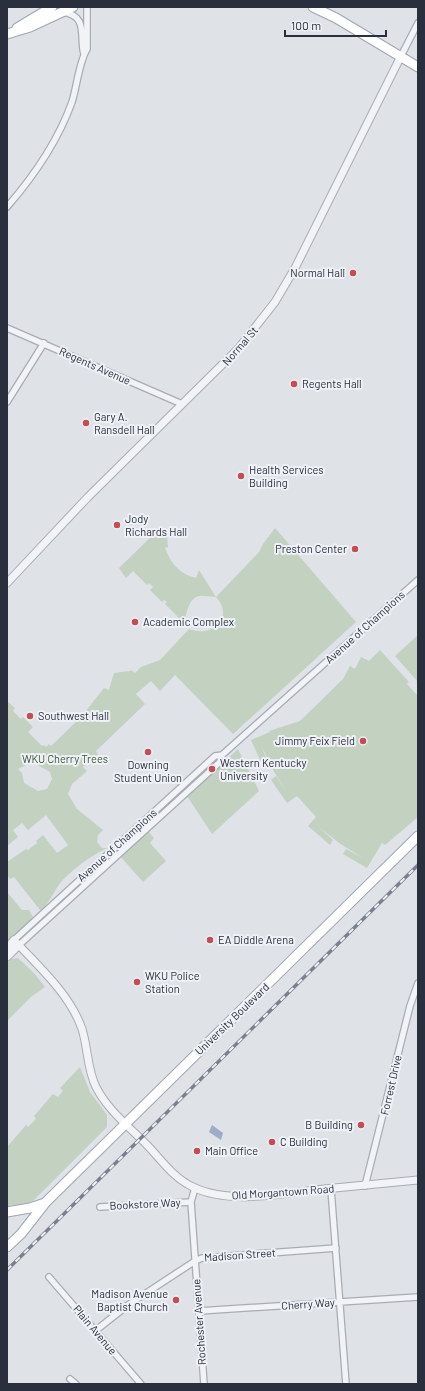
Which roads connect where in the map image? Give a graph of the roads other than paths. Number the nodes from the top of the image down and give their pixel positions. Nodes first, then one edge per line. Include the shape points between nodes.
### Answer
1 (52, 7) edge
2 (73, 7) edge
3 (87, 7) edge
4 (317, 7) edge
5 (63, 12) junction
6 (418, 23) edge
7 (9, 33) edge
8 (84, 54) junction
9 (401, 56) junction
10 (418, 67) edge
11 (7, 207) edge
12 (7, 328) edge
13 (44, 344) junction
14 (7, 402) edge
15 (182, 404) junction
16 (418, 580) edge
17 (7, 583) edge
18 (418, 836) edge
19 (17, 942) junction
20 (7, 948) edge
21 (7, 957) edge
22 (417, 984) edge
23 (125, 1124) junction
24 (418, 1180) edge
25 (365, 1186) junction
26 (195, 1188) junction
27 (331, 1189) junction
28 (46, 1202) junction
29 (191, 1202) junction
30 (100, 1206) dead end
31 (7, 1212) edge
32 (7, 1247) edge
33 (336, 1248) junction
34 (195, 1260) junction
35 (49, 1277) dead end
36 (418, 1297) edge
37 (340, 1302) junction
38 (199, 1311) junction
39 (95, 1331) junction
40 (70, 1379) dead end
41 (138, 1383) edge
42 (76, 1384) edge
43 (204, 1384) edge
44 (346, 1384) edge

1 - 7 main road
2 - 5 main road
3 - 8 street via 87,49
4 - 9 main road
5 - 7 main road via 30,27
5 - 8 street via 72,14 82,26
6 - 9 street
8 - 11 street via 76,89 64,122 43,161
9 - 10 main road
9 - 15 street, Normal St via 319,222 275,302 248,338
12 - 13 street, Regents Avenue
13 - 14 street
13 - 15 street, Regents Avenue
15 - 17 street, Normal St via 88,497
16 - 19 street, Avenue of Champions via 222,755 215,756
18 - 23 main road, University Boulevard
19 - 20 street
19 - 21 street
19 - 23 street, Old Morgantown Road via 53,983 77,1018 94,1082 103,1098
22 - 25 street, Forrest Drive
23 - 26 street, Old Morgantown Road via 176,1176
23 - 28 main road, University Boulevard
24 - 25 street, Old Morgantown Road
25 - 27 street, Old Morgantown Road
26 - 27 street, Old Morgantown Road via 232,1196
26 - 29 street, Rochester Avenue
27 - 33 street
28 - 31 main road
28 - 32 main road, University Boulevard
29 - 30 street, Bookstore Way
29 - 34 street, Rochester Avenue
33 - 34 street, Madison Street
33 - 37 street
34 - 38 street, Rochester Avenue
34 - 39 street, Madison Street via 128,1305
35 - 39 street, Plain Avenue
36 - 37 street, Cherry Way
37 - 38 street, Cherry Way
37 - 44 street
38 - 43 street, Rochester Avenue
39 - 41 street, Plain Avenue
40 - 42 street

